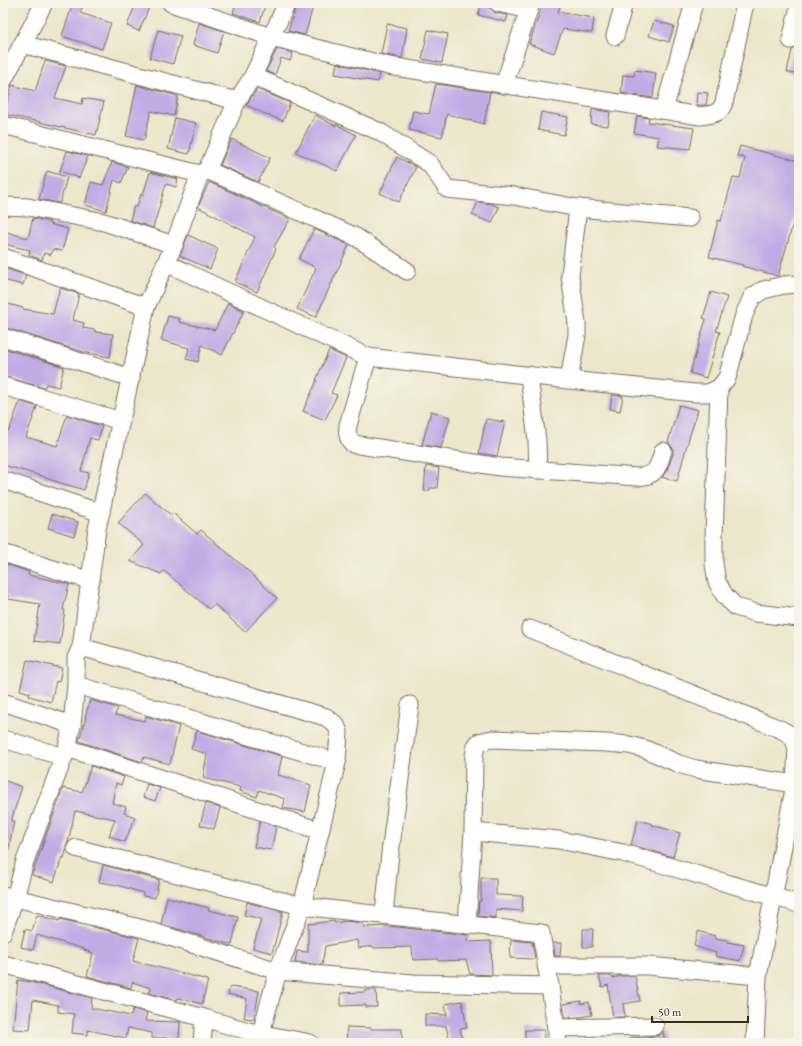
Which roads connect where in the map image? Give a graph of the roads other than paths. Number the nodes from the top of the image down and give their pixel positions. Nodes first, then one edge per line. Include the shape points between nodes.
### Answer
1 (44, 3) edge
2 (171, 3) edge
3 (287, 3) edge
4 (498, 3) edge
5 (624, 3) edge
6 (694, 3) edge
7 (745, 3) edge
8 (530, 6) edge
9 (799, 7) edge
10 (615, 36) dead end
11 (271, 37) junction
12 (791, 40) dead end
13 (22, 44) junction
14 (253, 76) junction
15 (3, 81) edge
16 (504, 85) junction
17 (237, 101) junction
18 (664, 110) junction
19 (3, 125) edge
20 (203, 172) junction
21 (3, 206) edge
22 (578, 208) junction
23 (690, 218) dead end
24 (174, 245) junction
25 (3, 257) edge
26 (166, 263) junction
27 (407, 271) dead end
28 (799, 284) edge
29 (146, 307) junction
30 (3, 337) edge
31 (368, 356) junction
32 (529, 376) junction
33 (130, 378) junction
34 (569, 380) junction
35 (3, 386) edge
36 (719, 388) junction
37 (121, 421) junction
38 (663, 450) dead end
39 (538, 470) junction
40 (3, 480) edge
41 (101, 512) junction
42 (3, 554) edge
43 (91, 582) junction
44 (799, 618) edge
45 (530, 629) dead end
46 (81, 647) junction
47 (76, 685) junction
48 (3, 702) edge
49 (410, 705) dead end
50 (72, 725) junction
51 (3, 739) edge
52 (65, 752) junction
53 (337, 762) junction
54 (795, 784) junction
55 (794, 819) edge
56 (320, 831) junction
57 (473, 832) junction
58 (76, 848) dead end
59 (9, 897) edge
60 (773, 897) junction
61 (799, 904) edge
62 (302, 906) junction
63 (384, 915) junction
64 (467, 925) junction
65 (3, 932) edge
66 (3, 964) edge
67 (546, 966) junction
68 (278, 971) junction
69 (758, 976) junction
70 (550, 986) junction
71 (204, 1018) junction
72 (655, 1026) dead end
73 (557, 1035) edge
74 (252, 1036) edge
75 (202, 1043) edge
76 (310, 1043) edge
77 (756, 1043) edge

1 - 13 street
2 - 11 street
3 - 11 street
4 - 8 street
5 - 10 street
6 - 18 street
7 - 18 street via 721,110 700,116
8 - 16 street
9 - 12 street
11 - 14 street
11 - 16 street via 389,66
13 - 15 street
13 - 17 street
14 - 17 street
14 - 22 street via 380,132 430,164 447,189 514,196
16 - 18 street
17 - 20 street
19 - 20 street
20 - 24 street
20 - 27 street via 356,237
21 - 24 street via 28,207 104,222
22 - 23 street
22 - 34 street via 570,276 578,335
24 - 26 street
25 - 29 street
26 - 29 street
26 - 31 street
28 - 36 street via 763,290 752,297 744,315 727,378
29 - 33 street
30 - 33 street
31 - 32 street
31 - 39 street via 347,429 348,440 353,444 500,467
32 - 34 street
32 - 39 street
33 - 37 street
34 - 36 street via 695,393 708,393
35 - 37 street
36 - 44 street via 714,537 717,582 724,596 736,607
37 - 41 street
38 - 39 street via 657,469 645,476
40 - 41 street
41 - 43 street
42 - 43 street
43 - 46 street
45 - 54 street via 789,734 797,748
46 - 47 street via 76,658
46 - 53 street via 326,717 336,725 339,732
47 - 50 street
47 - 53 street
48 - 50 street
49 - 63 street
50 - 52 street
51 - 52 street
52 - 56 street via 191,788
52 - 59 street
53 - 56 street
54 - 55 street
54 - 57 street via 696,769 645,749 629,746 485,740 476,746 474,756
55 - 60 street
56 - 62 street
57 - 60 street via 558,840 623,853
57 - 64 street
58 - 62 street
59 - 65 street
59 - 68 street via 144,929
60 - 61 street
60 - 69 street
62 - 63 street
62 - 68 street
63 - 64 street
64 - 67 street via 541,933
66 - 71 street
67 - 69 street via 648,966
67 - 70 street
68 - 70 street via 413,984
68 - 74 street
69 - 77 street
70 - 73 street
71 - 74 street
71 - 75 street
72 - 73 street
74 - 76 street

